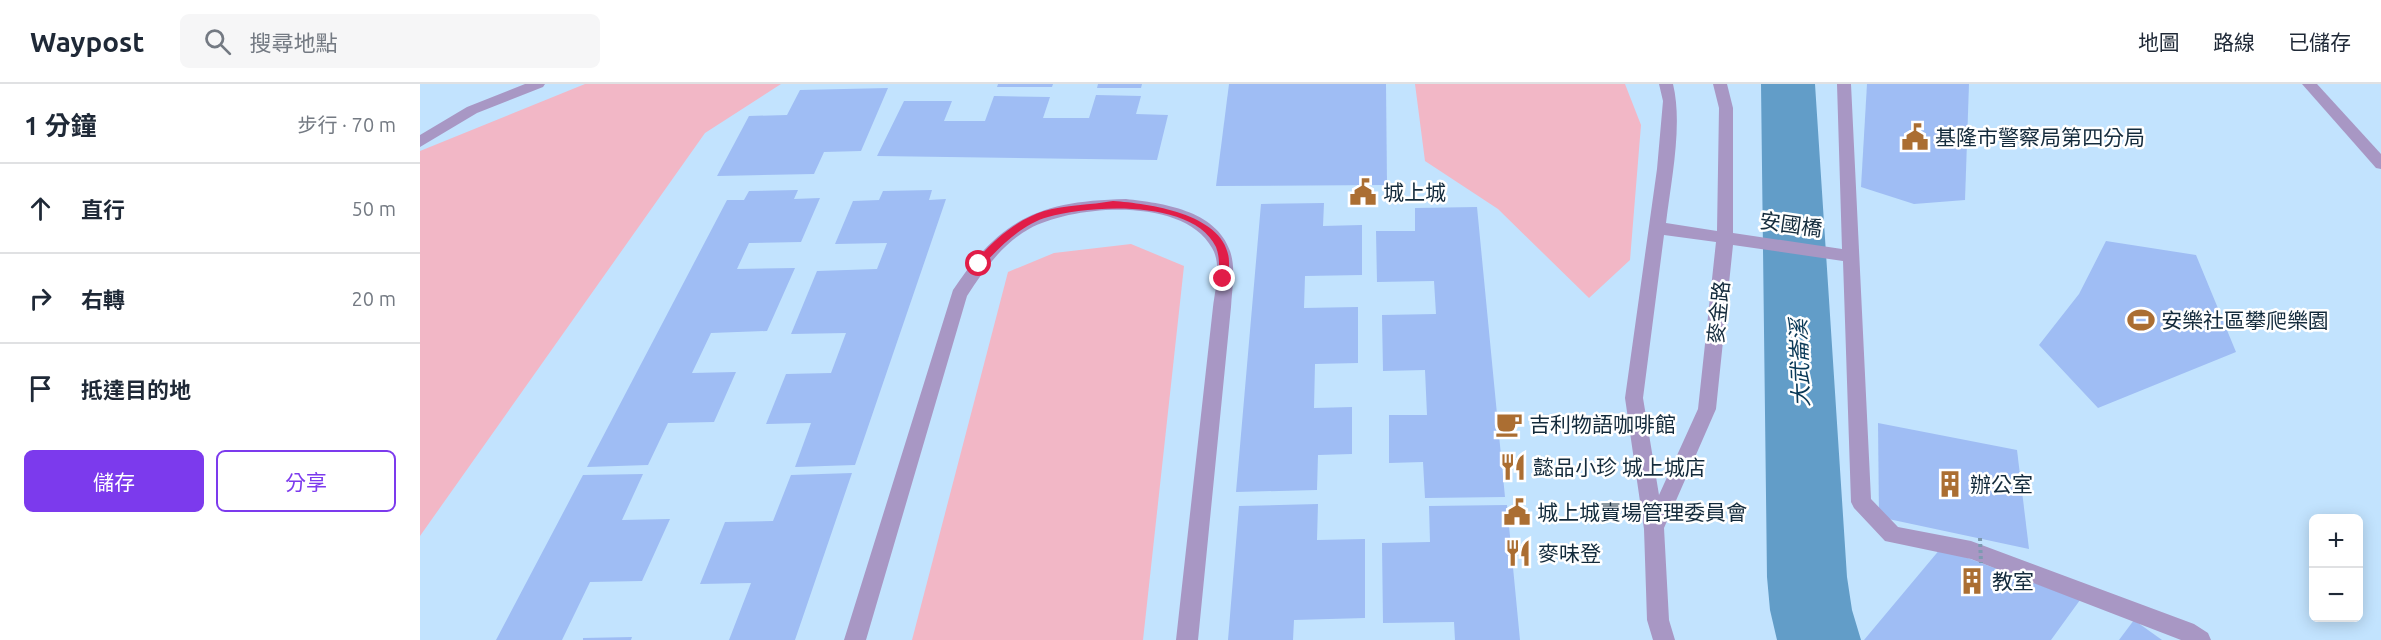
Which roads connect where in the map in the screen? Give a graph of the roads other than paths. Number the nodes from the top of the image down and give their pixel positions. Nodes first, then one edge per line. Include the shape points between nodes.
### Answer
1 (538, 84) edge
2 (1666, 84) edge
3 (1720, 84) edge
4 (1844, 84) edge
5 (2309, 84) edge
6 (420, 142) edge
7 (2381, 164) edge
8 (1657, 228) junction
9 (1725, 238) junction
10 (1851, 256) junction
11 (1654, 530) junction
12 (855, 640) edge
13 (1187, 640) edge
14 (1664, 640) edge
15 (2200, 640) edge

1 - 6 street via 472,110
2 - 8 street, 麥金路 via 1670,101
3 - 9 street, 麥金路 via 1726,108
4 - 10 street
5 - 7 street
8 - 9 street, 安國橋
8 - 11 street, 麥金路 via 1634,398
9 - 10 street, 安國橋
9 - 11 street, 麥金路 via 1707,409
10 - 15 street via 1861,502 1892,535 1971,550 2186,631
11 - 14 street, 麥金路 via 1658,620
12 - 13 street via 959,295 979,264 1021,226 1045,214 1113,204 1147,206 1201,225 1219,244 1224,261

